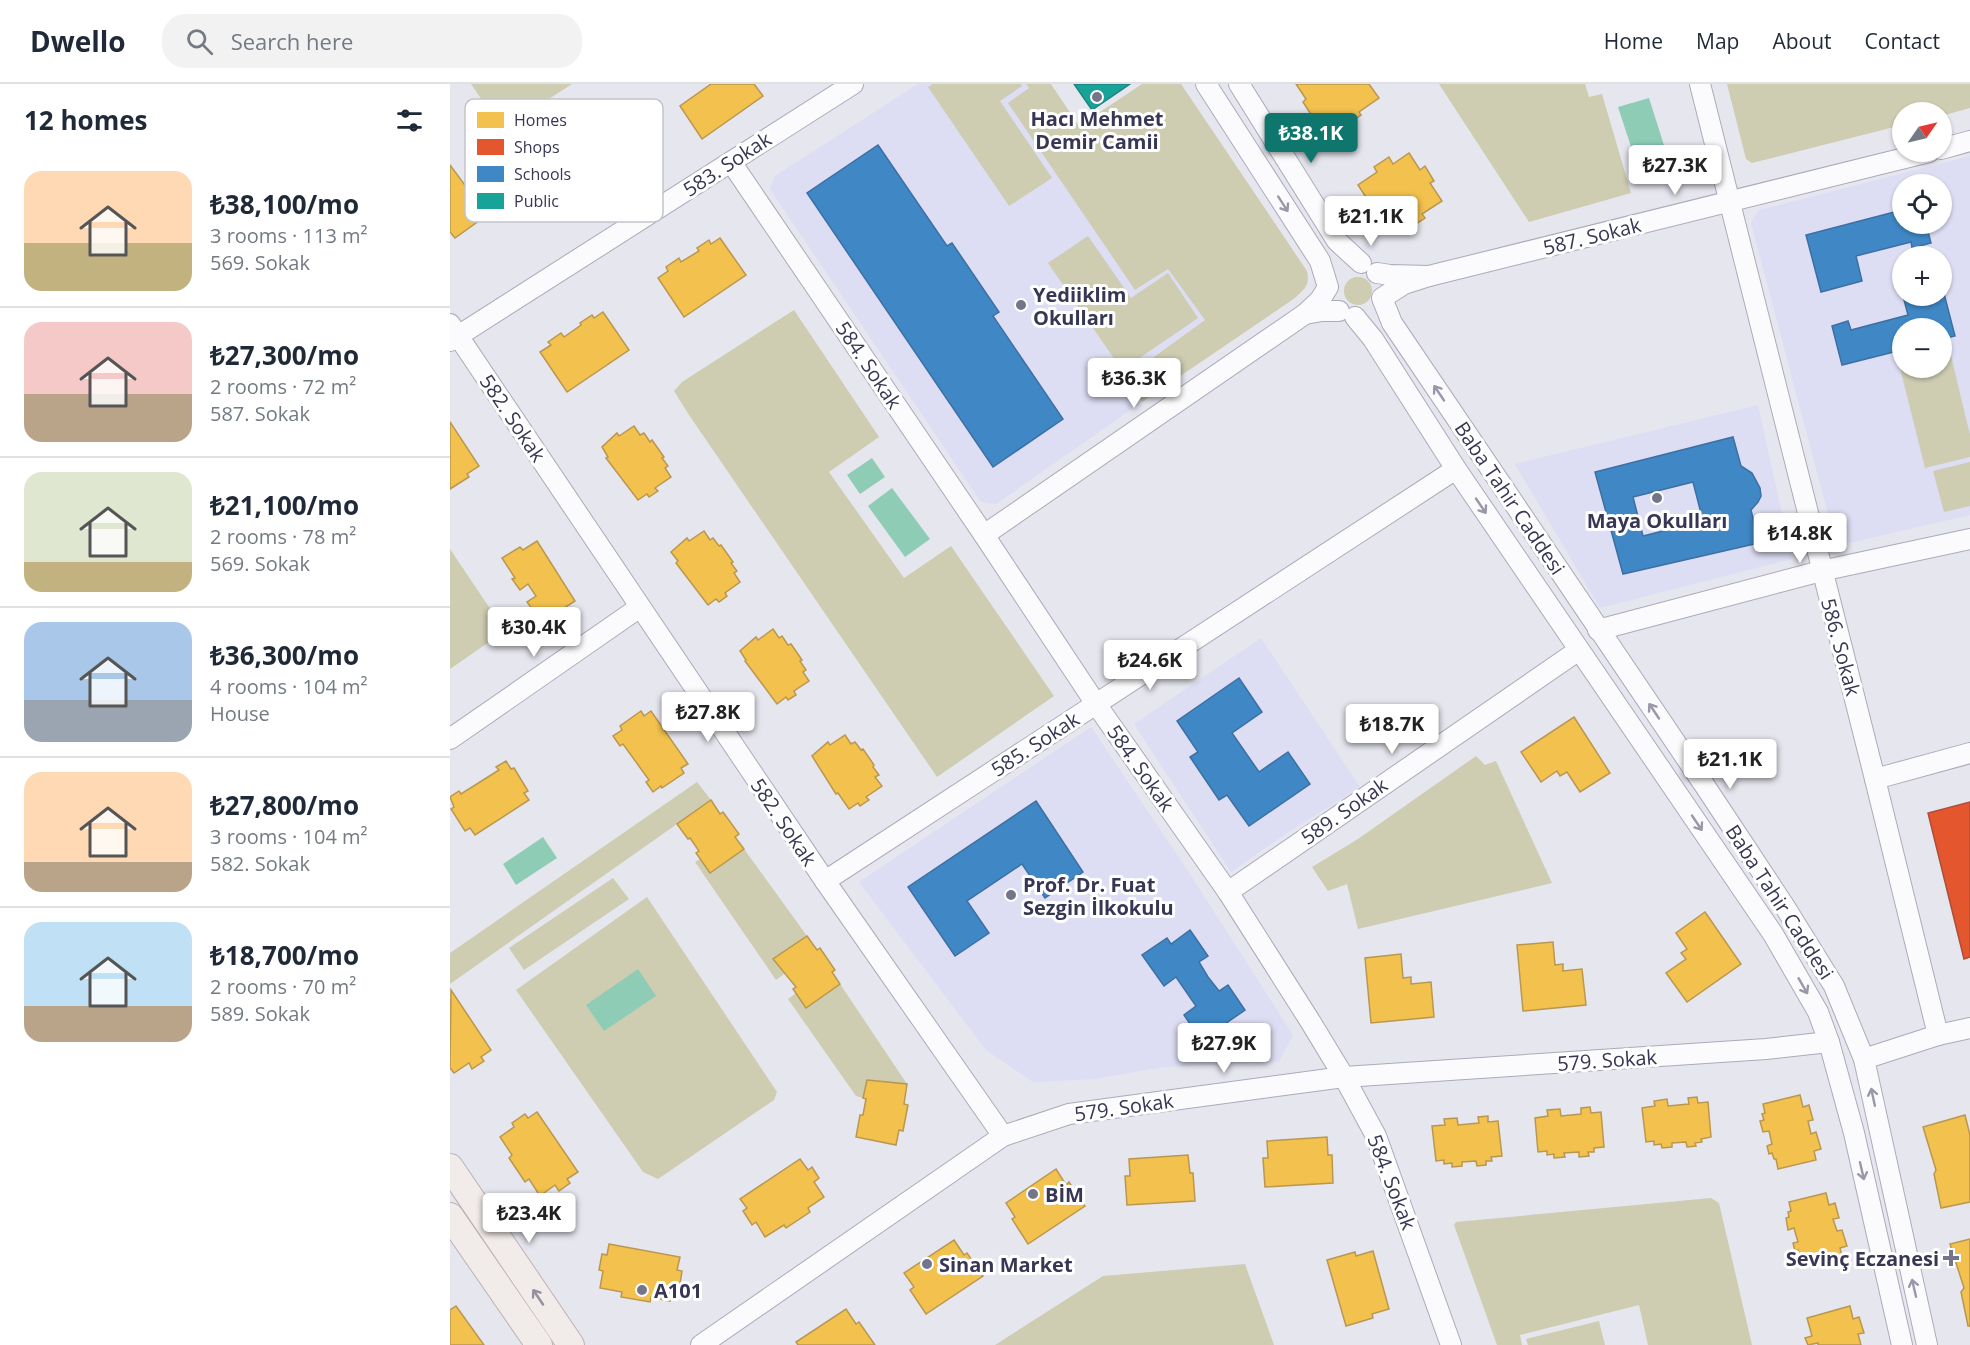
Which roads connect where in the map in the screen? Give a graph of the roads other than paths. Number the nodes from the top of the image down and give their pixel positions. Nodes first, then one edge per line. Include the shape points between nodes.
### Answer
1 (853, 84) edge
2 (1206, 84) edge
3 (1239, 84) edge
4 (1700, 84) edge
5 (1970, 141) edge
6 (1952, 145) edge
7 (1892, 161) edge
8 (731, 162) junction
9 (1729, 203) junction
10 (663, 204) edge
11 (634, 222) edge
12 (1369, 268) junction
13 (1429, 276) junction
14 (1328, 287) junction
15 (1382, 298) junction
16 (1305, 314) junction
17 (1347, 314) junction
18 (453, 334) edge
19 (1456, 470) junction
20 (984, 535) junction
21 (1970, 539) edge
22 (1821, 571) junction
23 (640, 608) junction
24 (1598, 630) junction
25 (1579, 650) junction
26 (1096, 704) junction
27 (450, 739) edge
28 (1970, 753) edge
29 (1875, 779) junction
30 (825, 882) junction
31 (1228, 892) junction
32 (1970, 1028) edge
33 (1938, 1035) junction
34 (1829, 1042) junction
35 (1864, 1059) junction
36 (1344, 1077) junction
37 (1003, 1136) junction
38 (450, 1167) edge
39 (450, 1216) edge
40 (539, 1345) edge
41 (571, 1345) edge
42 (701, 1345) edge
43 (1451, 1345) edge
44 (1902, 1345) edge
45 (1927, 1345) edge

1 - 8 street, 583. Sokak
2 -> 14 street via 1320,261
3 - 12 street via 1337,241
4 - 9 street, 586. Sokak
5 - 6 street
7 - 9 street, 587. Sokak
8 - 10 street, 583. Sokak
8 - 20 street, 584. Sokak
9 - 13 street, 587. Sokak
9 - 22 street, 586. Sokak
11 - 18 street, 583. Sokak
12 - 13 street via 1390,275
12 - 14 street via 1353,263 1344,265
12 - 15 street via 1381,280
13 - 15 street via 1404,284
14 - 16 street
14 - 17 street via 1329,296
15 - 17 street via 1371,312
24 -> 15 street, Baba Tahir Caddesi via 1392,323
16 - 17 street
16 - 20 street
17 - 19 street, Baba Tahir Caddesi via 1372,339
18 - 23 street, 582. Sokak
19 -> 25 street, Baba Tahir Caddesi
19 - 26 street, 585. Sokak
20 - 26 street, 584. Sokak
21 - 22 street
22 - 24 street
22 - 29 street, 586. Sokak
23 - 27 street
23 - 30 street, 582. Sokak
35 -> 24 street, Baba Tahir Caddesi via 1834,986
25 - 31 street, 589. Sokak
25 -> 34 street, Baba Tahir Caddesi via 1773,934 1818,1012
26 - 30 street, 585. Sokak
26 - 31 street, 584. Sokak
28 - 29 street
29 - 33 street, 586. Sokak
30 - 37 street, 582. Sokak
31 - 36 street, 584. Sokak
32 - 33 street
33 - 35 street
34 - 36 street, 579. Sokak
34 -> 44 street, Baba Tahir Caddesi via 1854,1132
45 -> 35 street, Baba Tahir Caddesi
36 - 37 street, 579. Sokak via 1069,1114
36 - 43 street, 584. Sokak via 1376,1136
37 - 42 street, 579. Sokak
41 -> 38 main road
39 - 40 main road

